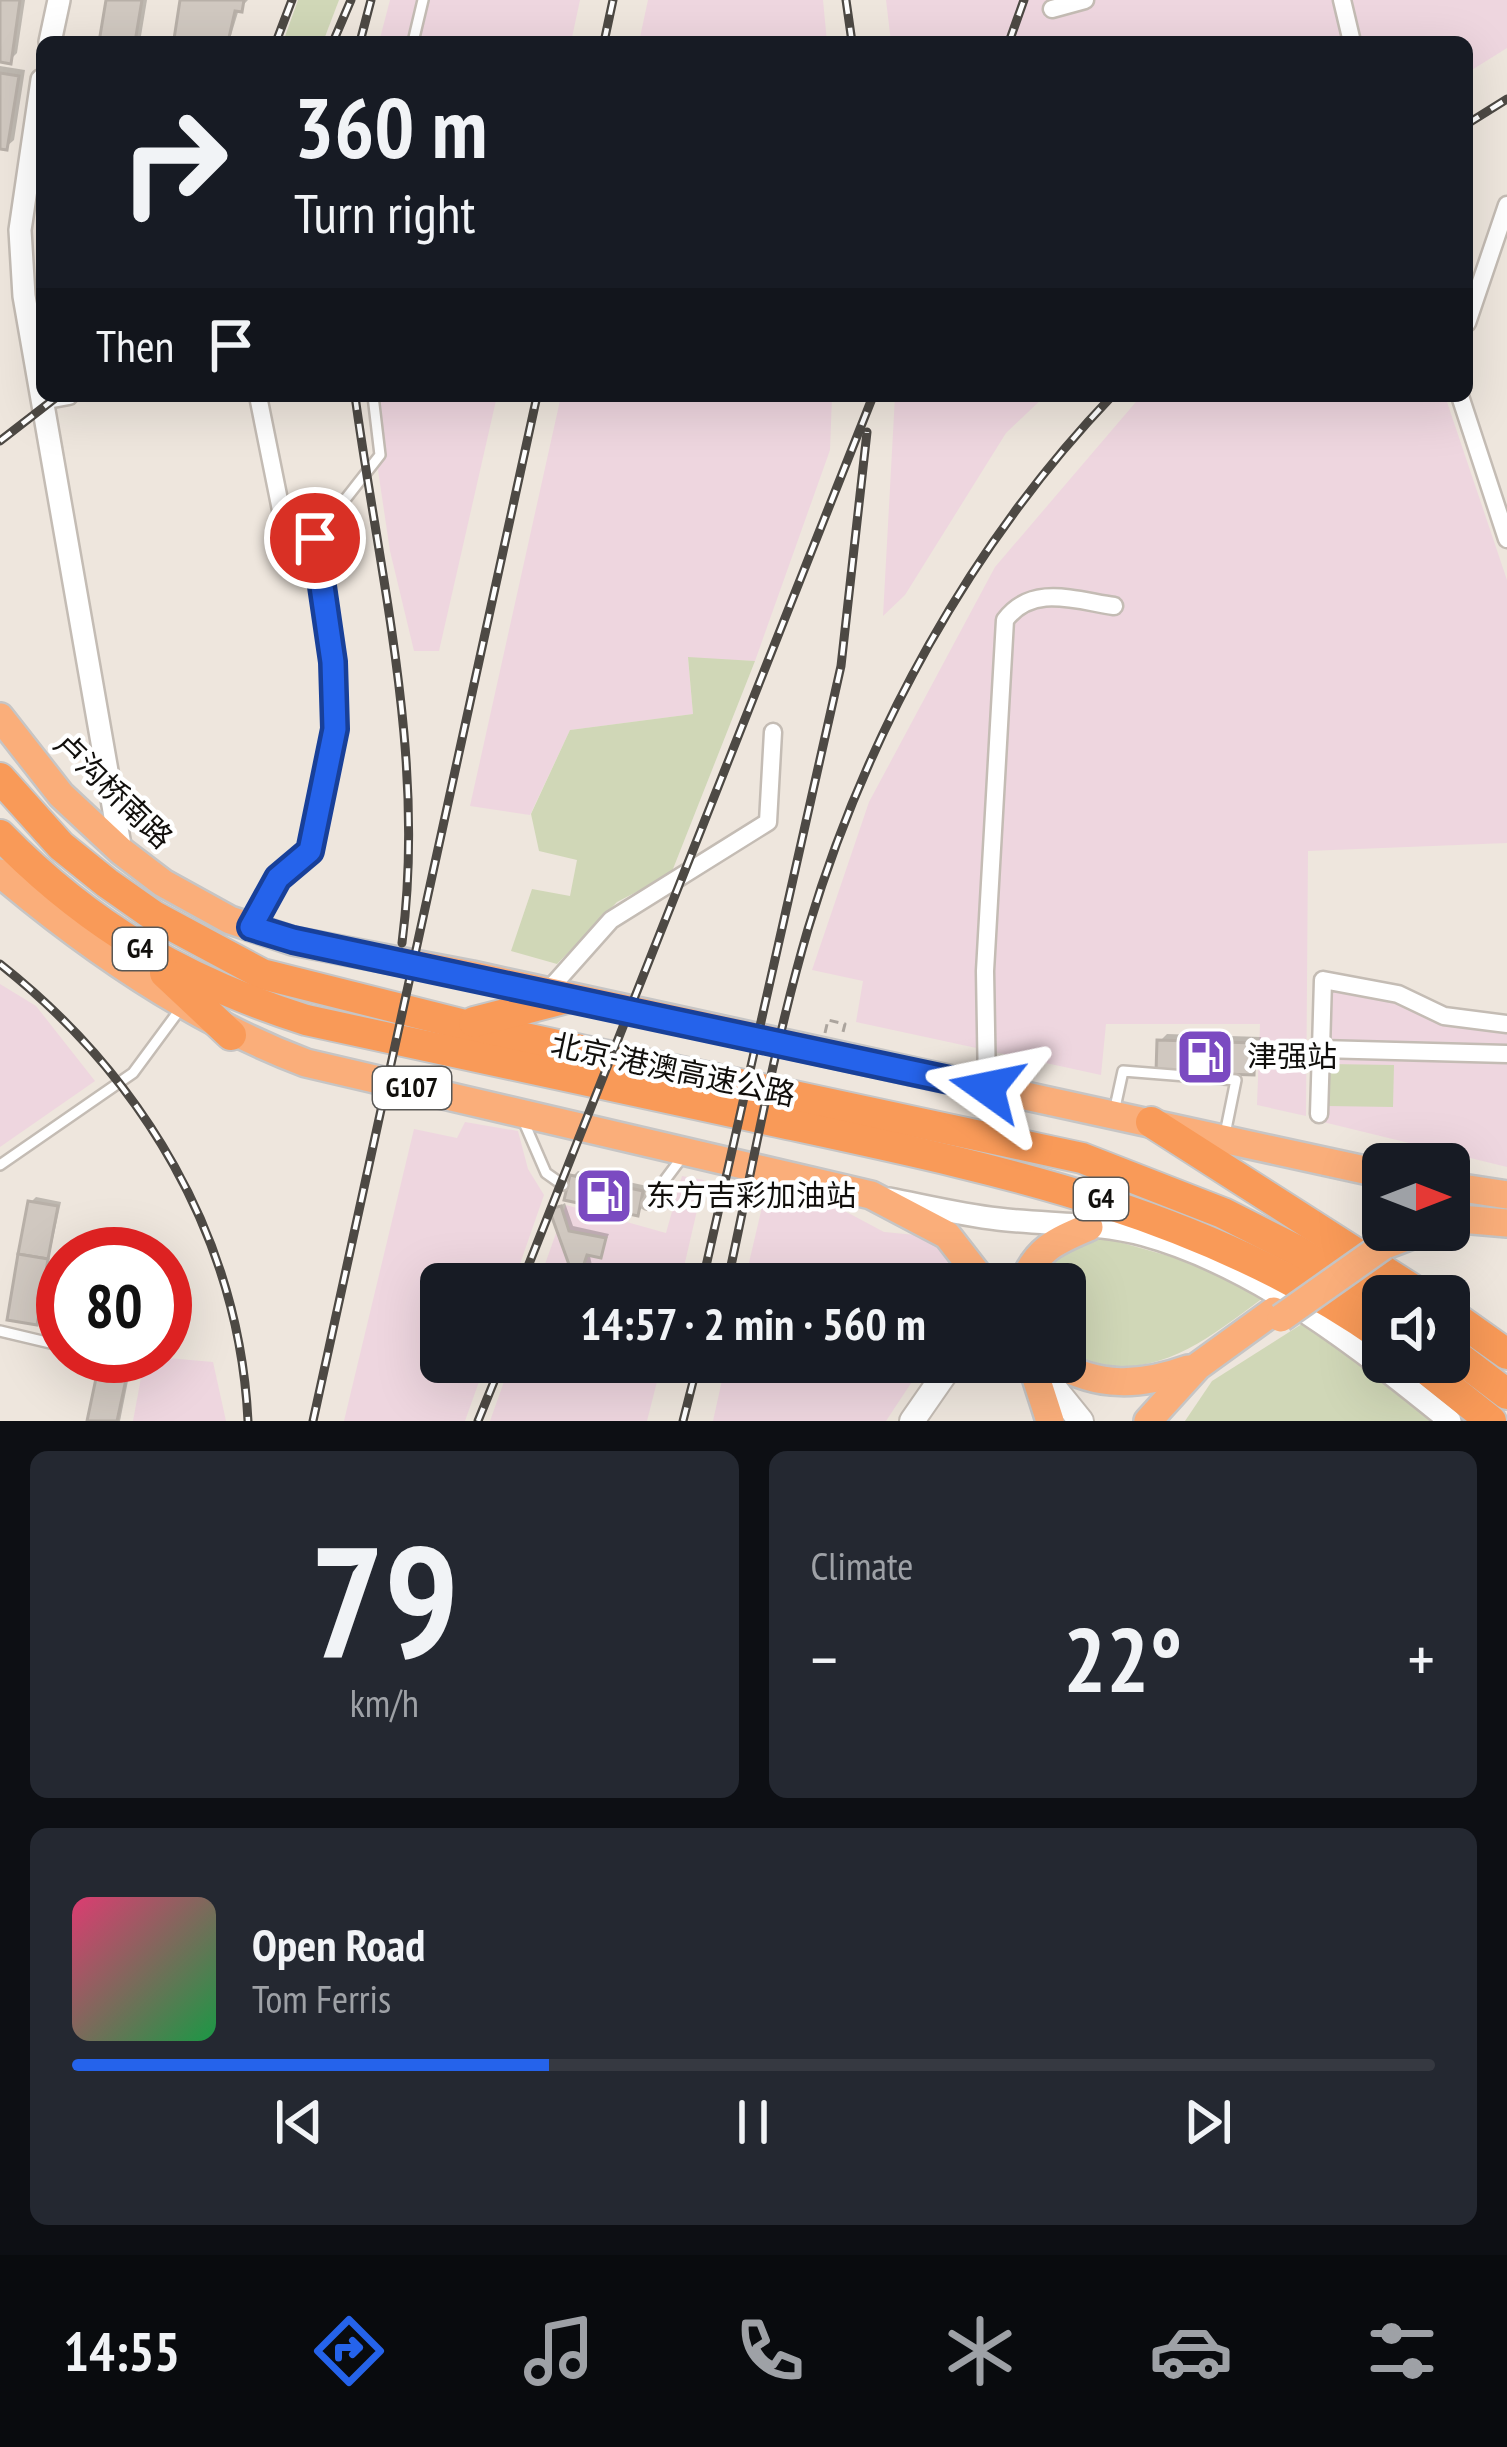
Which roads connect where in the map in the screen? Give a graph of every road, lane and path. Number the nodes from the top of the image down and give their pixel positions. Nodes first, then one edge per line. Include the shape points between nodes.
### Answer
1 (59, 0) edge
2 (423, 0) edge
3 (1085, 0) edge
4 (1341, 2) edge
5 (1052, 9) dead end
6 (51, 36) edge
7 (414, 36) edge
8 (1350, 36) edge
9 (36, 121) edge
10 (1507, 205) edge
11 (1473, 305) edge
12 (36, 365) edge
13 (42, 402) edge
14 (259, 402) edge
15 (374, 402) edge
16 (1463, 402) edge
17 (315, 538) junction
18 (1507, 539) edge
19 (1114, 606) dead end
20 (0, 717) edge
21 (773, 732) dead end
22 (0, 778) edge
23 (0, 835) edge
24 (121, 851) junction
25 (0, 873) edge
26 (251, 927) junction
27 (139, 948) junction
28 (556, 995) junction
29 (184, 1004) junction
30 (465, 1024) junction
31 (1507, 1024) edge
32 (231, 1035) junction
33 (825, 1035) dead end
34 (842, 1039) dead end
35 (1321, 1049) junction
36 (1507, 1054) edge
37 (987, 1088) junction
38 (522, 1114) junction
39 (1114, 1114) junction
40 (1319, 1114) dead end
41 (1150, 1122) junction
42 (1224, 1139) junction
43 (684, 1154) junction
44 (0, 1165) edge
45 (1362, 1169) edge
46 (562, 1185) dead end
47 (1470, 1189) edge
48 (1507, 1195) edge
49 (871, 1196) junction
50 (647, 1204) dead end
51 (1470, 1220) edge
52 (1507, 1223) edge
53 (1088, 1227) junction
54 (1470, 1231) edge
55 (1507, 1234) edge
56 (1366, 1251) edge
57 (968, 1263) edge
58 (1031, 1263) edge
59 (1390, 1275) edge
60 (1362, 1291) edge
61 (1278, 1315) junction
62 (1362, 1324) edge
63 (0, 1331) edge
64 (1470, 1335) edge
65 (36, 1340) edge
66 (1470, 1349) edge
67 (1507, 1350) edge
68 (1198, 1366) junction
69 (1086, 1375) edge
70 (938, 1383) edge
71 (1039, 1383) edge
72 (1050, 1383) edge
73 (1443, 1383) edge
74 (1507, 1394) edge
75 (912, 1421) edge
76 (1051, 1421) edge
77 (1082, 1421) edge
78 (1148, 1421) edge
79 (1163, 1421) edge
80 (1450, 1421) edge
81 (1491, 1421) edge

1 - 6 street
2 - 7 lane
3 - 5 street
4 - 8 street
9 - 12 street via 20,230
10 - 11 street
13 - 24 street
14 - 17 street via 286,536
15 - 17 lane via 380,455
16 - 18 street
17 - 26 lane via 335,729 310,851 278,878
19 - 37 street via 1033,596 1005,620 985,971
20 - 24 highway, 卢沟桥南路 via 62,795
21 - 28 street via 768,822 611,920
22 - 30 highway, 北京-港澳高速公路 / G4 via 107,884 216,953 314,990
23 - 27 highway, 北京-港澳高速公路 / G4 via 88,917
24 - 26 highway, 卢沟桥南路 via 163,883
25 - 29 highway, G107
26 - 28 highway, 卢沟桥南路
27 - 32 highway
27 - 62 highway, 北京-港澳高速公路 / G4 via 249,1002 306,1020 1016,1173 1136,1210 1283,1275
28 - 30 highway
28 - 37 highway, 卢沟桥南路
29 - 32 highway, G107
29 - 44 lane via 134,1073
30 - 60 highway, 北京-港澳高速公路 / G4 via 1082,1158 1223,1214
31 - 35 street via 1444,1016 1398,994 1323,980
32 - 38 highway, G107 via 306,1063
33 - 34 path via 828,1020 845,1024
35 - 36 street
35 - 40 street
37 - 39 highway, 卢沟桥南路
38 - 43 highway, G107
38 - 46 lane via 533,1151
39 - 41 highway, 卢沟桥南路
39 - 42 lane via 1123,1071 1236,1080
41 - 42 highway, 卢沟桥南路
41 - 59 highway
42 - 45 highway, 卢沟桥南路
43 - 49 highway, G107
43 - 50 lane
47 - 48 highway
49 - 53 street
49 - 57 highway, G107 via 946,1235
51 - 52 highway
53 - 58 highway via 1046,1246
53 - 80 street via 1168,1243 1262,1289
54 - 55 highway
56 - 61 highway
61 - 68 highway
61 - 79 highway via 1197,1380
63 - 65 lane
64 - 67 highway
66 - 74 highway
68 - 69 highway via 1106,1383
68 - 78 highway
70 - 75 main road
71 - 76 highway
72 - 77 main road
73 - 81 highway

